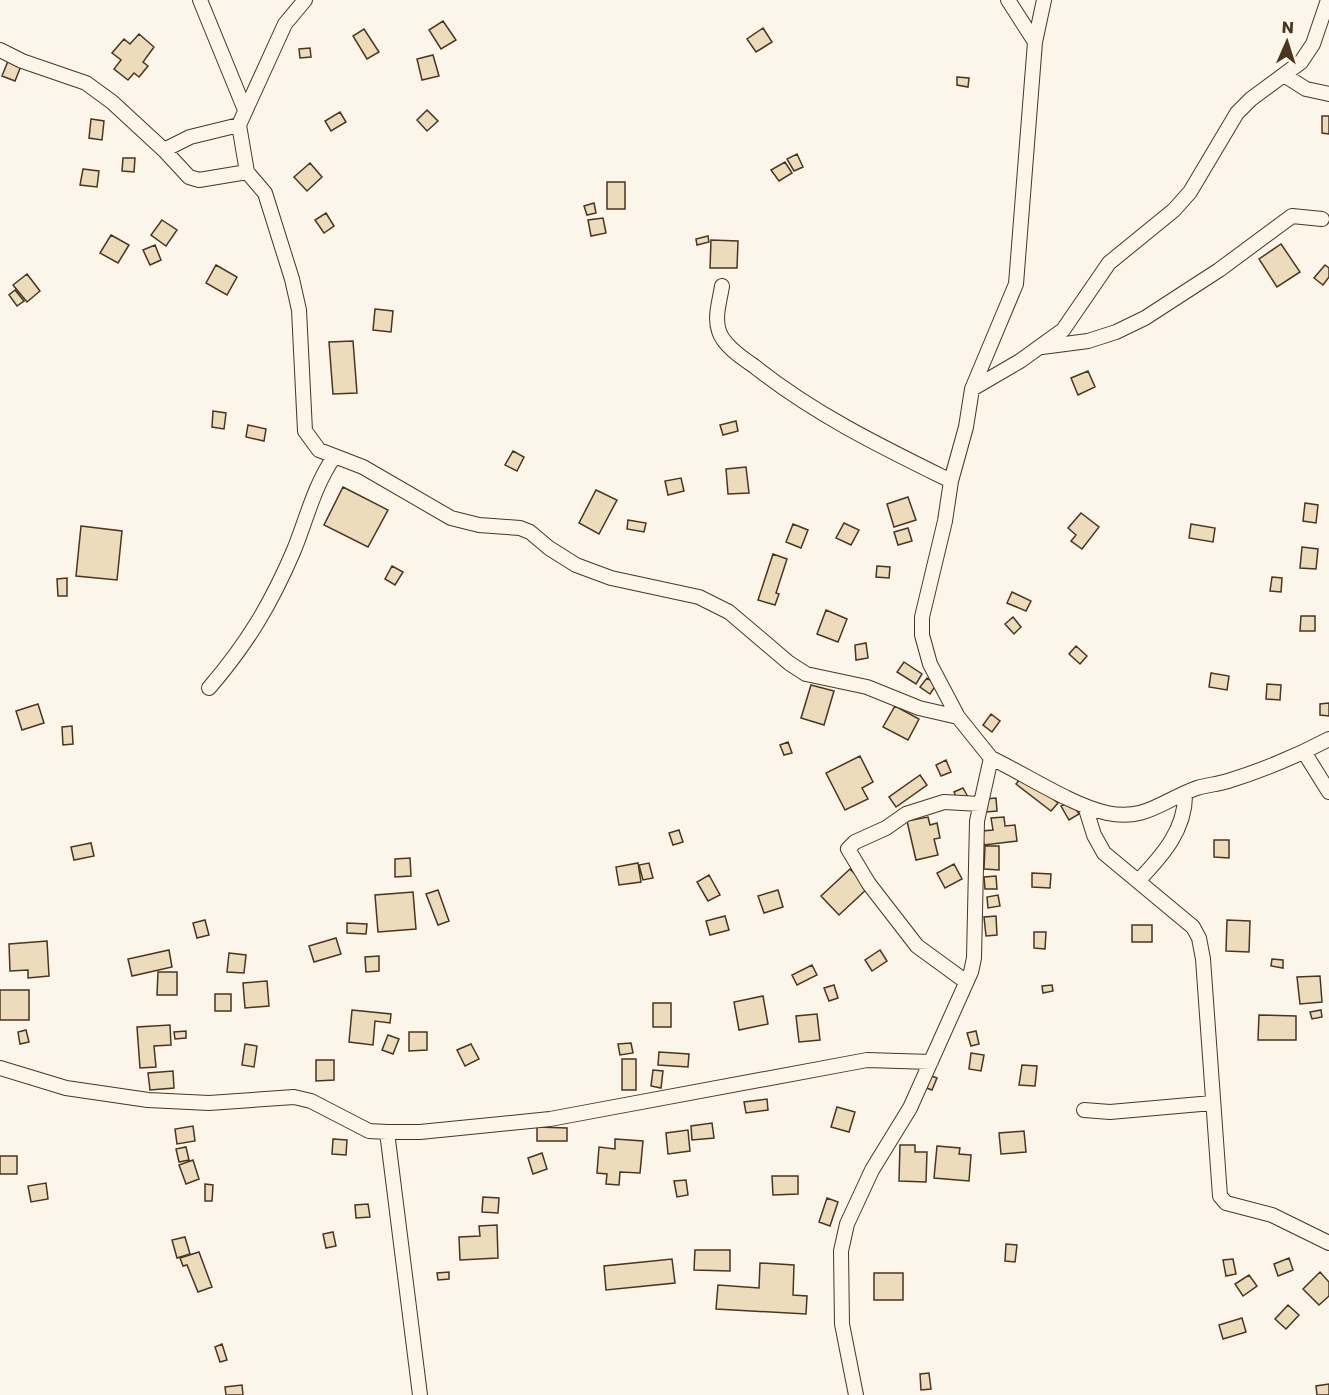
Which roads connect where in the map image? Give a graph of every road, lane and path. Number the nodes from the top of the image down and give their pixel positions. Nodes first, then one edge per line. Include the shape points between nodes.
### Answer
1 (201, 0) edge
2 (305, 0) edge
3 (1008, 0) edge
4 (1044, 0) edge
5 (1328, 0) edge
6 (1035, 42) junction
7 (0, 50) edge
8 (1284, 75) junction
9 (1329, 94) edge
10 (245, 110) junction
11 (239, 125) junction
12 (164, 150) junction
13 (247, 172) junction
14 (1322, 219) dead end
15 (722, 286) dead end
16 (1040, 347) junction
17 (972, 389) junction
18 (334, 457) junction
19 (951, 481) junction
20 (209, 688) dead end
21 (958, 717) junction
22 (1329, 739) edge
23 (1304, 752) junction
24 (991, 758) junction
25 (1329, 792) edge
26 (1185, 795) junction
27 (980, 804) junction
28 (1085, 806) junction
29 (1138, 880) junction
30 (965, 981) junction
31 (931, 1062) junction
32 (0, 1068) edge
33 (1212, 1103) junction
34 (1084, 1110) dead end
35 (387, 1132) junction
36 (1329, 1243) edge
37 (420, 1395) edge
38 (856, 1395) edge

1 - 10 street
2 - 10 street via 285,24
3 - 6 street
4 - 6 street
5 - 8 street via 1313,44 1301,62
6 - 17 street via 1016,284
7 - 12 street via 86,83
8 - 9 street via 1306,89
8 - 16 street via 1237,113 1190,192 1109,263 1063,330
10 - 11 street
11 - 12 street via 205,132
11 - 13 street
12 - 13 street via 189,177 198,180
13 - 18 street via 265,193 299,310 305,431 319,450
14 - 16 street via 1292,216 1219,270 1146,318 1116,332 1088,341
15 - 19 street via 718,331 743,358 789,394 864,439
16 - 17 street
17 - 19 street
18 - 20 street via 318,484 295,547 258,625
18 - 21 street via 373,472 452,518 520,528 576,565 611,578 699,597 729,612 806,674 867,687 919,708
19 - 21 street via 945,522 924,598 922,635 930,664
21 - 24 street
22 - 23 street
23 - 25 street
23 - 26 street
24 - 27 street
24 - 28 street
26 - 28 street via 1154,810 1132,814 1107,813
26 - 29 street via 1185,813 1171,841
27 - 30 street via 974,958
27 - 30 street via 944,802 906,814 848,849 869,884 917,946
28 - 29 street via 1099,847
29 - 33 street via 1193,927 1199,938
30 - 31 street
31 - 35 street via 867,1060 550,1119
31 - 38 street via 847,1224 840,1277 842,1324
32 - 35 street via 66,1088 148,1101 209,1103 294,1097 311,1101 369,1131
33 - 34 street via 1110,1112
33 - 36 street via 1220,1196 1226,1203 1272,1215
35 - 37 street

